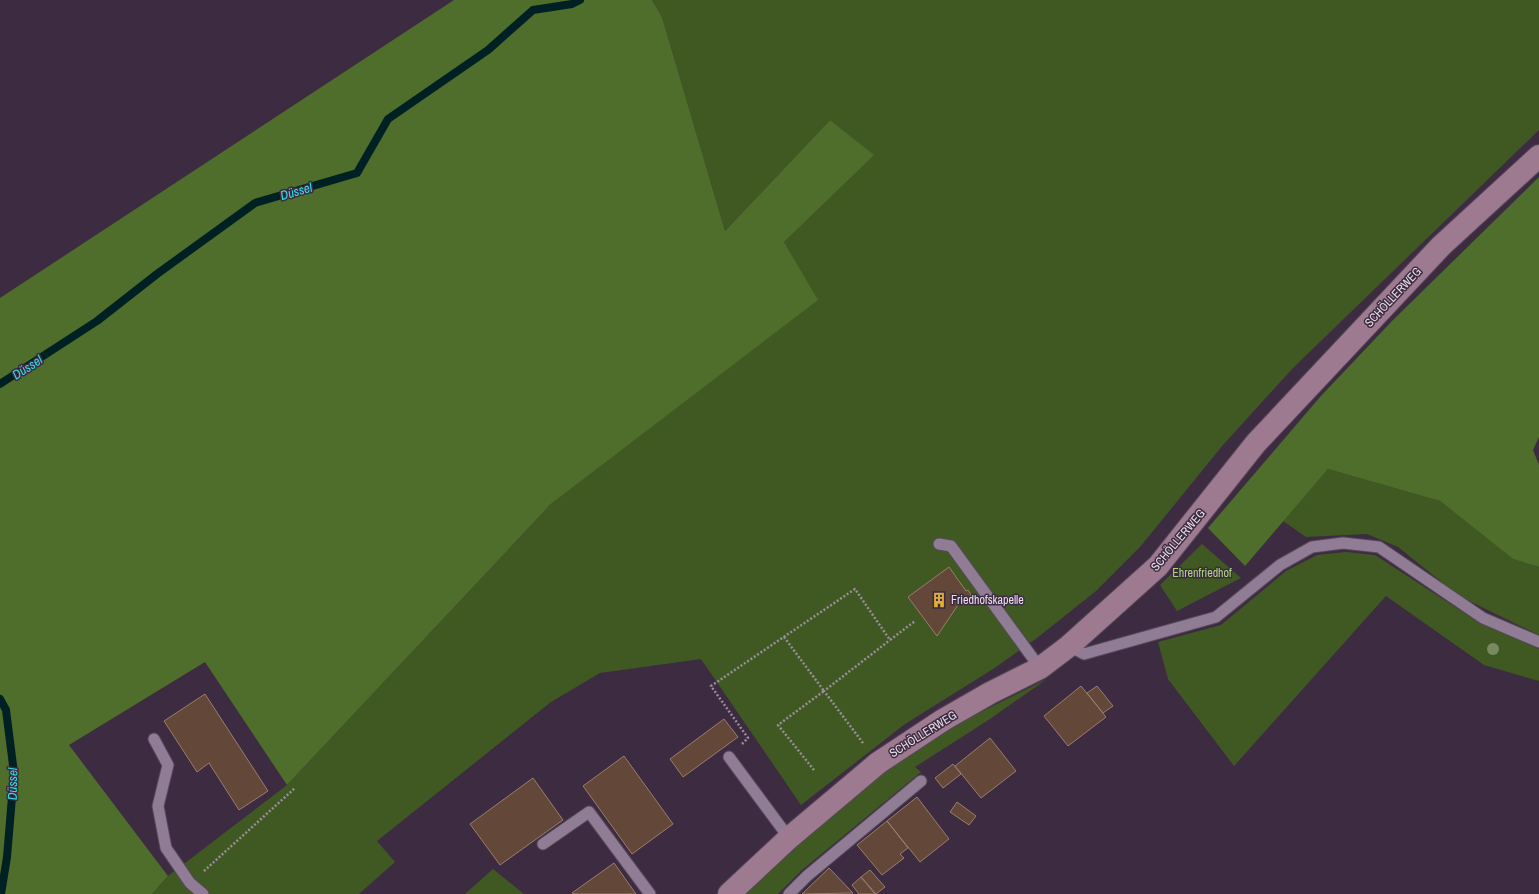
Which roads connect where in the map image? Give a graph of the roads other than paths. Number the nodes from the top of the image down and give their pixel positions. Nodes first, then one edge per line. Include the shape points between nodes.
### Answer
1 (1539, 156) edge
2 (940, 544) dead end
3 (1539, 642) edge
4 (1069, 646) junction
5 (1040, 668) junction
6 (154, 739) dead end
7 (729, 757) road end
8 (921, 781) dead end
9 (788, 838) junction
10 (542, 844) dead end
11 (203, 894) edge
12 (650, 894) edge
13 (729, 894) edge
14 (789, 894) edge

1 - 4 street, SCHÖLLERWEG via 1441,246 1256,443 1158,566
2 - 5 lane via 950,546
3 - 4 lane via 1483,618 1379,547 1343,543 1312,547 1280,565 1216,617 1084,654
4 - 5 street, SCHÖLLERWEG
5 - 9 street, SCHÖLLERWEG via 943,720 878,763
6 - 11 lane via 168,765 158,806 166,848 190,883
7 - 9 lane
8 - 14 lane
9 - 13 street, SCHÖLLERWEG
10 - 12 lane via 589,812

